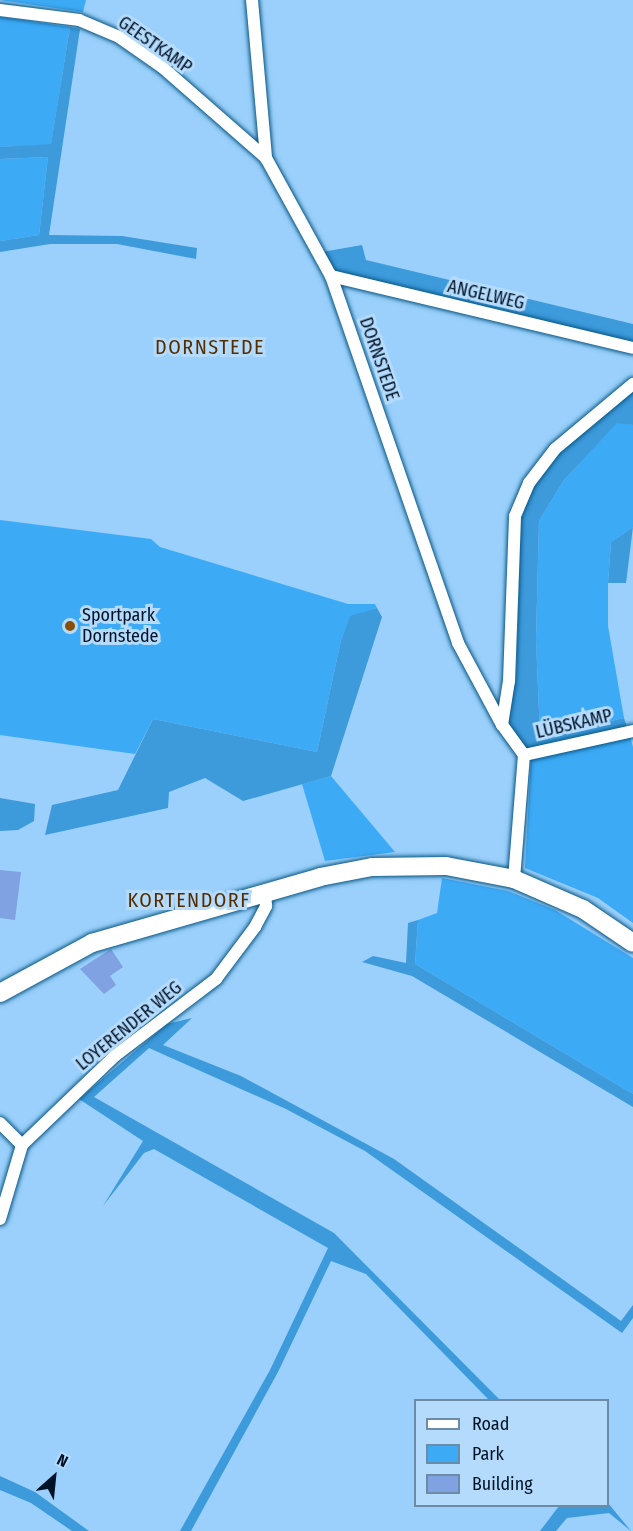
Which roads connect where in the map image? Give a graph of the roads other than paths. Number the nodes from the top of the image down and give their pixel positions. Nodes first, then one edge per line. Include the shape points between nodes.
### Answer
1 (252, 0) edge
2 (0, 10) edge
3 (266, 158) junction
4 (331, 276) junction
5 (633, 348) edge
6 (633, 384) edge
7 (502, 724) junction
8 (633, 731) edge
9 (524, 755) junction
10 (514, 879) junction
11 (265, 893) junction
12 (633, 943) edge
13 (0, 993) edge
14 (0, 1123) edge
15 (22, 1145) junction
16 (0, 1219) edge

1 - 3 street, DORNSTEDE
2 - 3 street, GEESTKAMP via 79,20 119,37 162,67
3 - 4 street, DORNSTEDE
4 - 5 street, ANGELWEG
4 - 7 street, DORNSTEDE via 458,644
6 - 7 street via 555,450 529,483 516,516 509,681
7 - 9 street, DORNSTEDE
8 - 9 street, LÜBSKAMP
9 - 10 street
10 - 11 main road via 415,864 343,872
10 - 12 main road via 583,909
11 - 13 main road via 92,943
11 - 15 street, LOYERENDER WEG via 266,906 255,927 216,979 116,1054
14 - 15 street
15 - 16 street, LOYERENDER WEG

